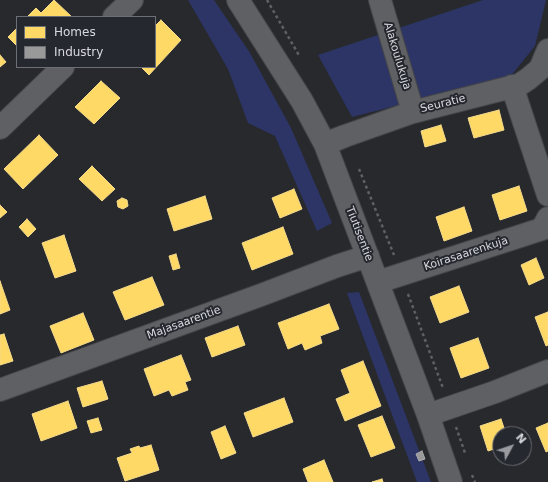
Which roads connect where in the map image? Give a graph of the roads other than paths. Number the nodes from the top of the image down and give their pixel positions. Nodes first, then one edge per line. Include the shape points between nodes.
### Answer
1 (132, 0) edge
2 (238, 0) edge
3 (380, 0) edge
4 (115, 16) edge
5 (545, 63) edge
6 (62, 68) edge
7 (512, 86) junction
8 (413, 112) junction
9 (0, 128) edge
10 (325, 144) junction
11 (548, 195) edge
12 (548, 218) edge
13 (368, 256) junction
14 (378, 282) junction
15 (548, 371) edge
16 (0, 390) edge
17 (428, 415) junction
18 (451, 482) edge

1 - 4 street
2 - 10 street, Tiutisentie via 302,101
3 - 8 street, Alakoulukuja
5 - 7 street, Seuratie via 528,79
6 - 9 street
7 - 8 street, Seuratie
7 - 11 street
8 - 10 street, Seuratie
10 - 13 street, Tiutisentie
12 - 14 street, Koirasaarenkuja via 542,229
13 - 14 street, Tiutisentie
13 - 16 street, Majasaarentie
14 - 17 street, Tiutisentie
15 - 17 street
17 - 18 street, Tiutisentie

